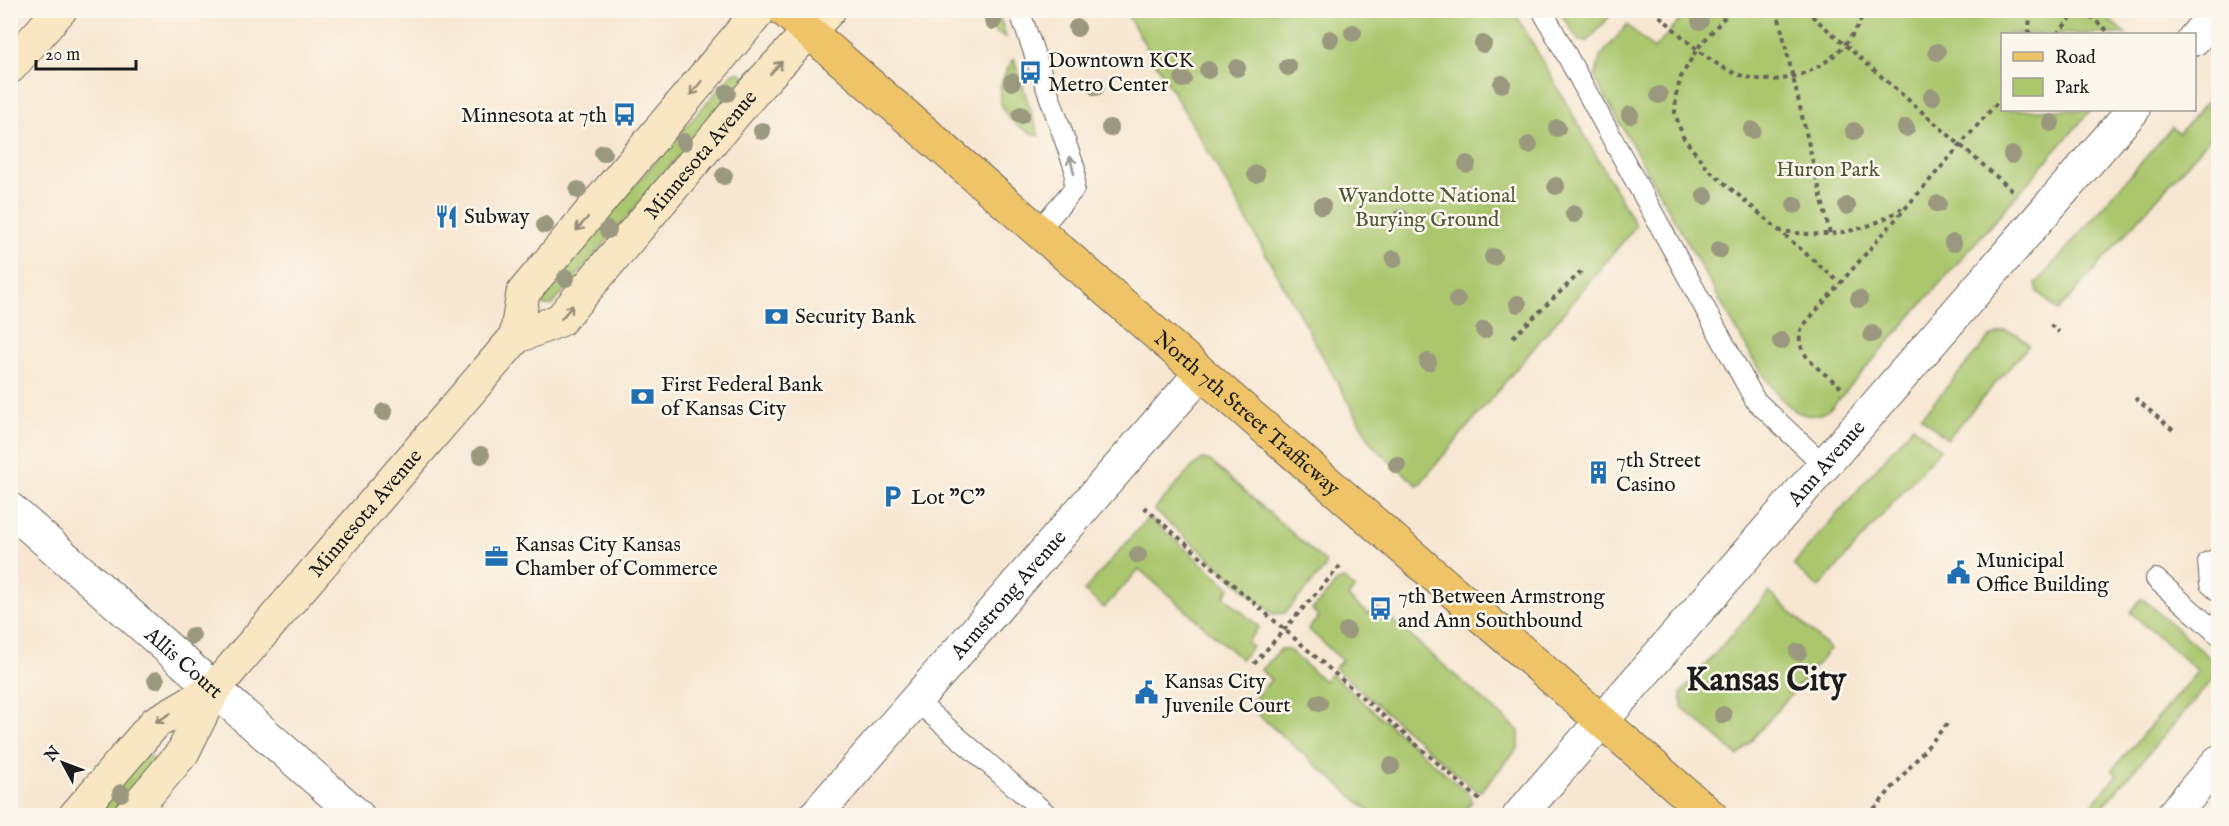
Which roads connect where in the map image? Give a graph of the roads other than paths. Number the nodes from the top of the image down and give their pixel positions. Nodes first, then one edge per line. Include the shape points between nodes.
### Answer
1 (60, 10) edge
2 (760, 10) edge
3 (784, 10) edge
4 (1019, 10) edge
5 (1542, 10) edge
6 (2218, 11) edge
7 (819, 21) edge
8 (2196, 37) edge
9 (10, 67) edge
10 (2132, 111) edge
11 (1038, 231) junction
12 (516, 337) junction
13 (1201, 373) junction
14 (1824, 465) junction
15 (10, 509) edge
16 (2213, 560) edge
17 (2156, 579) dead end
18 (2218, 591) edge
19 (2218, 634) edge
20 (214, 689) junction
21 (915, 700) junction
22 (1602, 720) junction
23 (2218, 762) edge
24 (75, 816) edge
25 (129, 816) edge
26 (358, 816) edge
27 (815, 816) edge
28 (1049, 816) edge
29 (1519, 816) edge
30 (1711, 816) edge
31 (2172, 816) edge

1 - 9 main road
2 -> 12 main road via 523,293
3 - 7 main road, North 7th Street Trafficway
11 -> 4 lane via 1074,189 1075,168
5 - 14 lane via 1755,399
6 - 8 street
7 - 11 main road, North 7th Street Trafficway
12 -> 7 main road, Minnesota Avenue via 560,320 760,84
10 - 14 street, Ann Avenue
11 - 13 main road, North 7th Street Trafficway
12 - 20 main road, Minnesota Avenue
13 - 21 street, Armstrong Avenue
13 - 22 main road, North 7th Street Trafficway
14 - 22 street, Ann Avenue
15 - 20 street, Allis Court
16 - 18 lane via 2211,584
17 - 19 lane
20 -> 24 main road, Minnesota Avenue via 155,723
20 - 25 main road, Minnesota Avenue via 183,752
20 - 26 street, Allis Court
21 - 27 street, Armstrong Avenue
21 - 28 lane
22 - 29 street, Ann Avenue
22 - 30 main road, North 7th Street Trafficway
23 - 31 street

